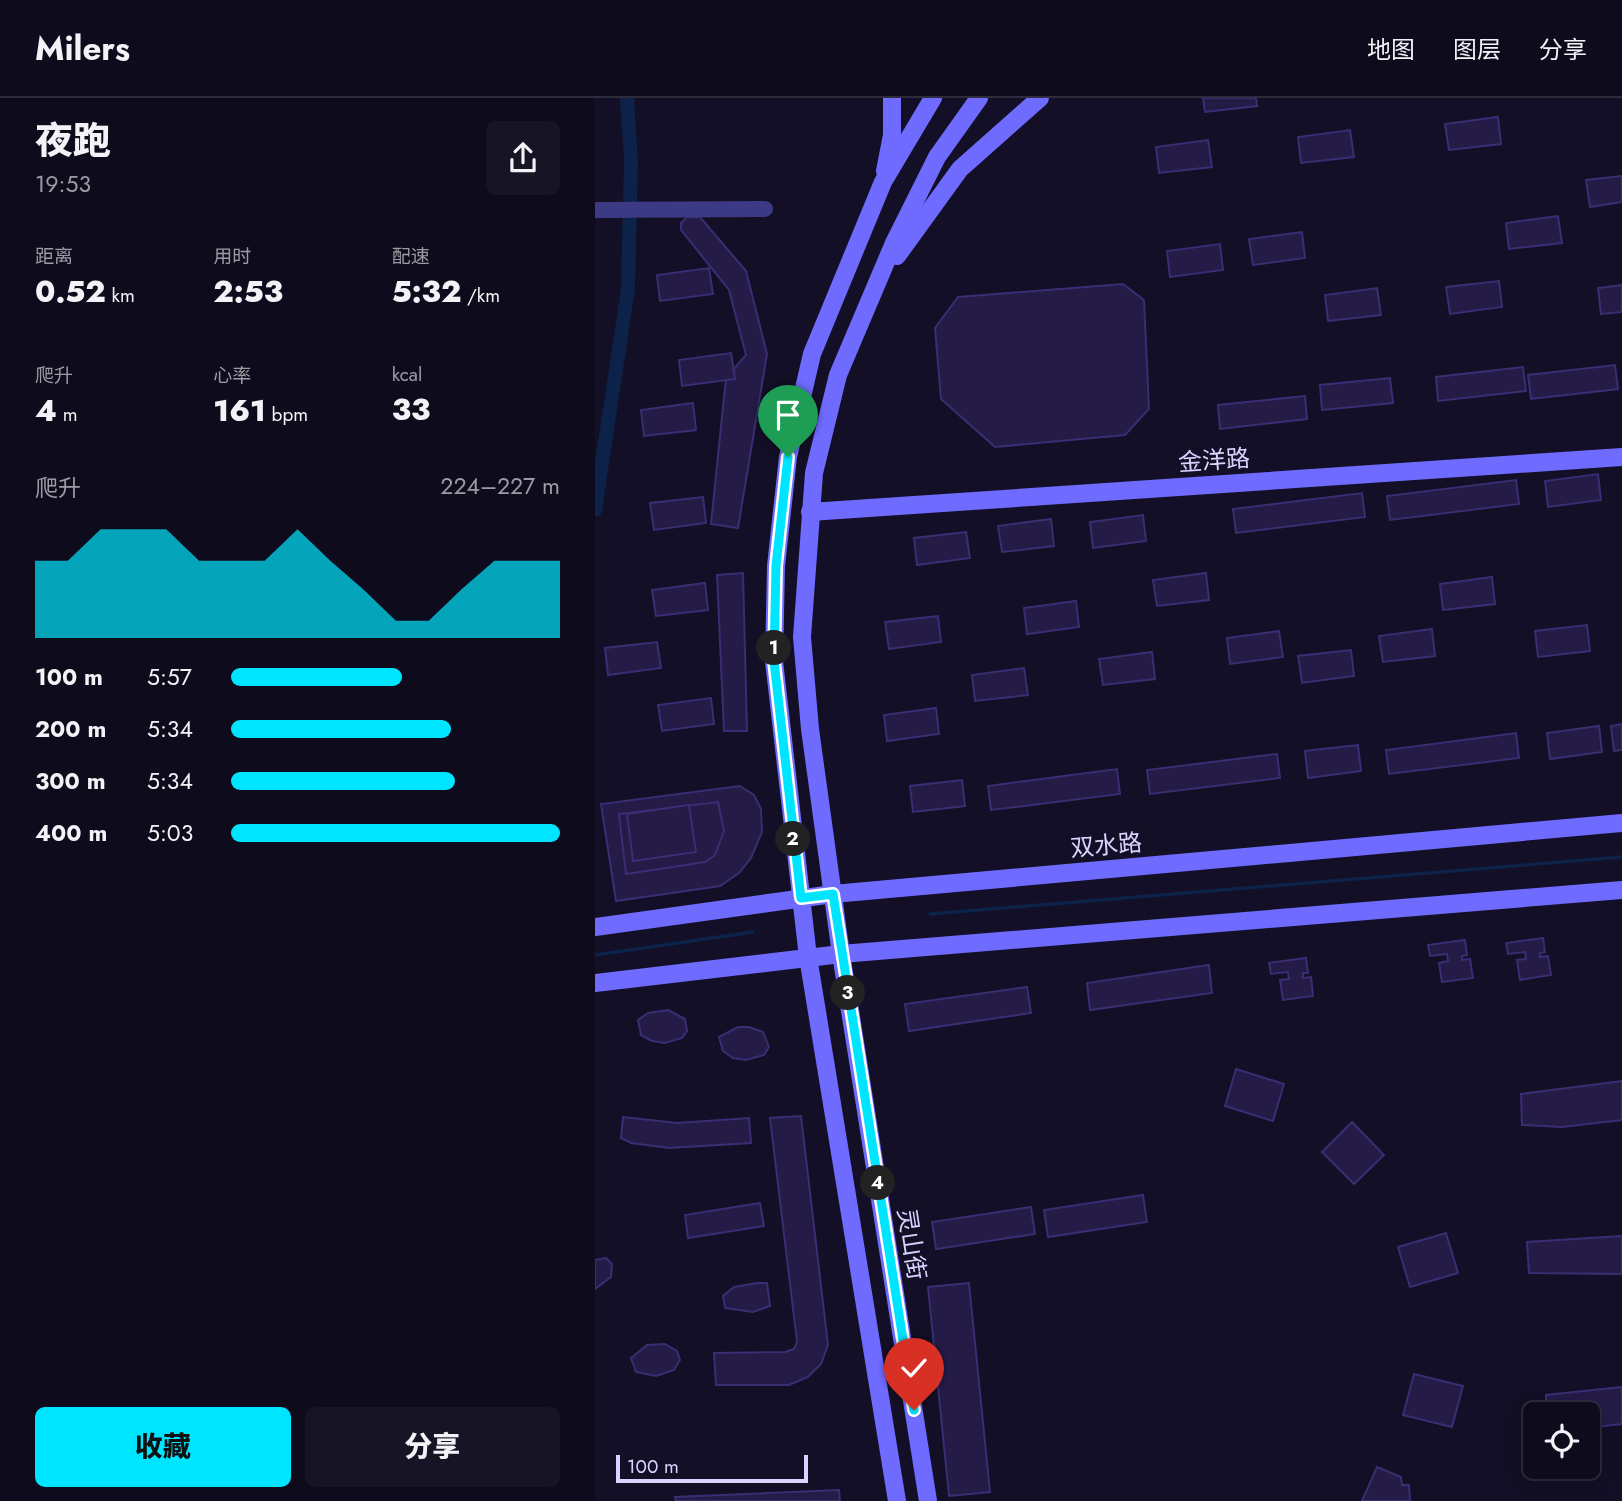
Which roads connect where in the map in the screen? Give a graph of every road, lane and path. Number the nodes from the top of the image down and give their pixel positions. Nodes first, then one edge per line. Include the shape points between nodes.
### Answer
1 (892, 98) edge
2 (933, 98) edge
3 (979, 98) edge
4 (1040, 98) edge
5 (883, 182) junction
6 (765, 209) dead end
7 (595, 210) edge
8 (877, 284) junction
9 (1622, 457) edge
10 (810, 512) junction
11 (1622, 823) edge
12 (1622, 890) edge
13 (833, 894) junction
14 (801, 898) junction
15 (595, 927) edge
16 (841, 954) junction
17 (808, 957) junction
18 (595, 983) edge
19 (897, 1501) edge
20 (928, 1501) edge

1 - 5 main road via 892,135
2 - 5 main road
3 - 8 main road via 937,157
4 - 8 main road via 960,169
5 - 14 main road via 812,354 788,457 776,566 774,661
6 - 7 street
8 - 10 main road, 灵山街 via 838,375 814,473
9 - 10 main road, 金洋路
10 - 13 main road, 灵山街 via 802,637
11 - 13 main road, 双水路
12 - 16 main road
13 - 14 main road, 双水路
13 - 16 main road, 灵山街
14 - 15 main road, 双水路
14 - 17 main road
16 - 17 main road
16 - 20 main road, 灵山街
17 - 18 main road
17 - 19 main road

